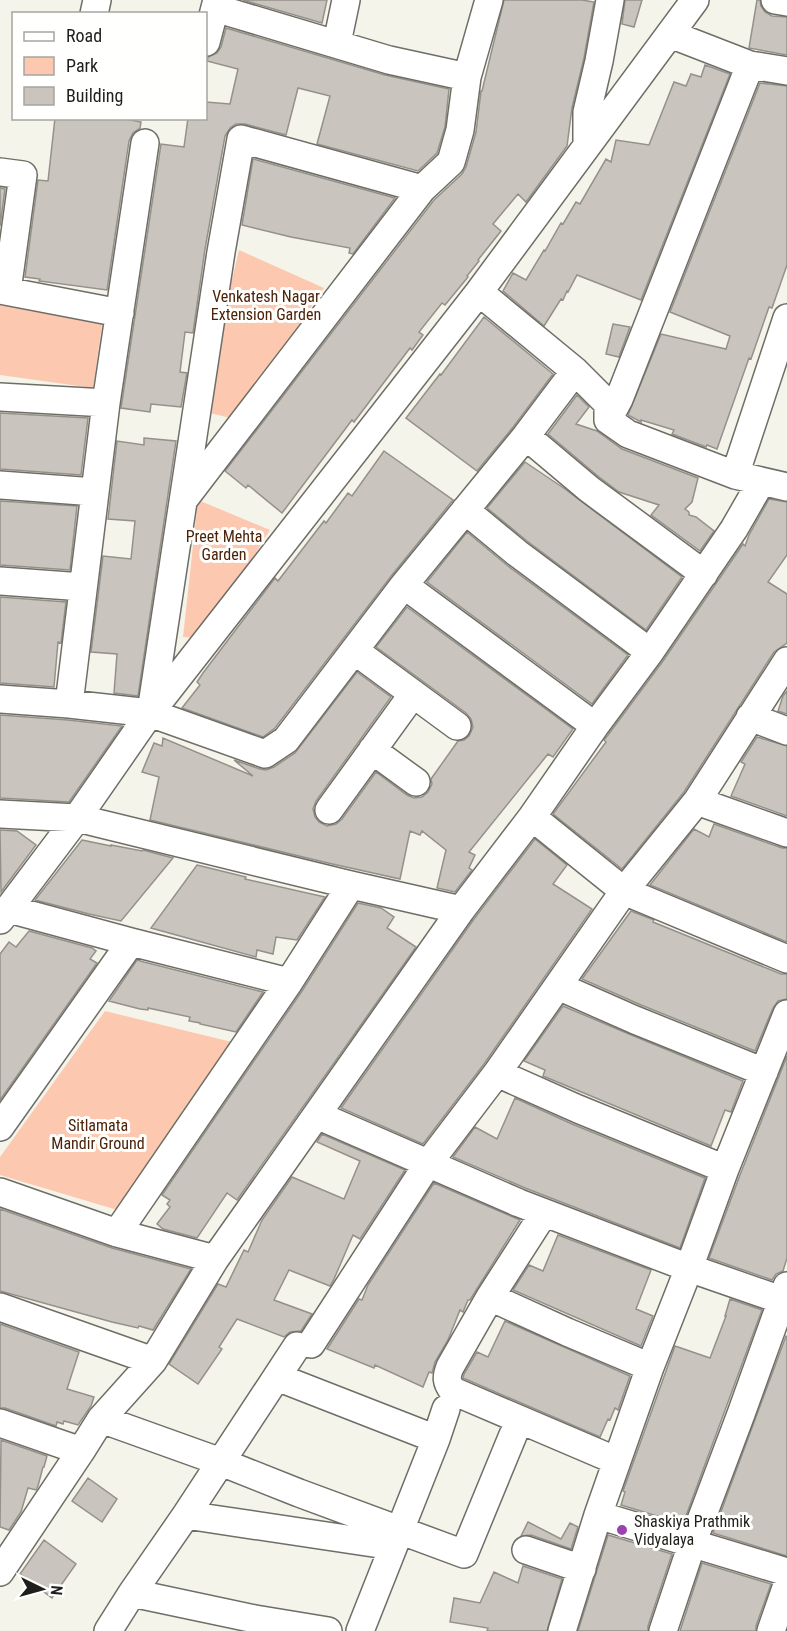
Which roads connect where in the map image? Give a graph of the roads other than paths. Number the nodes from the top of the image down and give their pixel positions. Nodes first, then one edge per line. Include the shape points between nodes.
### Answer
1 (346, 0) edge
2 (489, 0) edge
3 (610, 0) edge
4 (695, 0) edge
5 (775, 0) edge
6 (787, 2) edge
7 (216, 4) edge
8 (669, 34) junction
9 (207, 38) edge
10 (337, 44) junction
11 (750, 65) junction
12 (787, 71) edge
13 (467, 77) junction
14 (596, 116) junction
15 (145, 143) dead end
16 (0, 172) edge
17 (422, 189) junction
18 (3, 291) edge
19 (479, 291) junction
20 (120, 313) junction
21 (787, 318) edge
22 (574, 371) junction
23 (0, 396) edge
24 (106, 403) junction
25 (608, 420) junction
26 (526, 435) junction
27 (735, 476) junction
28 (760, 482) junction
29 (0, 485) edge
30 (787, 487) edge
31 (95, 492) junction
32 (184, 498) junction
33 (465, 510) junction
34 (704, 574) junction
35 (0, 581) edge
36 (404, 585) junction
37 (83, 587) junction
38 (355, 651) junction
39 (650, 652) junction
40 (787, 661) edge
41 (413, 694) junction
42 (0, 699) edge
43 (69, 704) junction
44 (150, 713) junction
45 (750, 717) junction
46 (457, 726) dead end
47 (595, 726) junction
48 (787, 731) edge
49 (372, 750) junction
50 (416, 782) dead end
51 (697, 801) junction
52 (329, 810) dead end
53 (0, 814) edge
54 (532, 817) junction
55 (77, 818) junction
56 (787, 833) edge
57 (351, 885) junction
58 (624, 891) junction
59 (460, 910) junction
60 (4, 914) edge
61 (131, 942) junction
62 (787, 959) edge
63 (289, 982) junction
64 (558, 986) junction
65 (787, 1014) edge
66 (765, 1072) junction
67 (497, 1073) junction
68 (316, 1115) junction
69 (0, 1127) edge
70 (427, 1165) junction
71 (725, 1169) junction
72 (0, 1192) edge
73 (544, 1213) junction
74 (117, 1233) junction
75 (215, 1259) junction
76 (689, 1268) junction
77 (785, 1296) edge
78 (490, 1297) junction
79 (0, 1307) edge
80 (153, 1361) junction
81 (650, 1367) junction
82 (277, 1377) junction
83 (446, 1409) dead end
84 (101, 1419) junction
85 (0, 1423) edge
86 (513, 1435) dead end
87 (436, 1439) junction
88 (81, 1451) junction
89 (617, 1461) junction
90 (221, 1462) junction
91 (186, 1515) junction
92 (598, 1515) junction
93 (396, 1538) junction
94 (692, 1544) junction
95 (8, 1548) edge
96 (526, 1550) dead end
97 (582, 1569) junction
98 (0, 1572) edge
99 (787, 1572) edge
100 (787, 1585) edge
101 (132, 1593) junction
102 (108, 1631) edge
103 (328, 1631) edge
104 (360, 1631) edge
105 (562, 1631) edge
106 (663, 1631) edge
107 (771, 1631) edge

1 - 10 street
2 - 13 street
3 - 14 street via 599,61
4 - 8 street
5 - 6 street
7 - 9 street
7 - 10 street
8 - 11 street
8 - 14 street
10 - 13 street
11 - 12 street
11 - 25 street
13 - 17 street via 451,162
14 - 19 street via 587,145
15 - 20 street
16 - 18 street via 23,175
17 - 32 street
17 - 32 street via 241,139
18 - 20 street
19 - 22 street
19 - 44 street
20 - 24 street
21 - 27 street
22 - 25 street via 608,404
22 - 26 street
23 - 24 street
24 - 31 street
25 - 27 street via 628,434
26 - 33 street
26 - 34 street via 589,489
27 - 28 street
28 - 30 street
28 - 34 street
29 - 31 street
31 - 37 street
32 - 44 street
33 - 36 street
33 - 39 street
34 - 39 street
35 - 37 street
36 - 38 street
36 - 47 street
37 - 43 street
38 - 41 street
38 - 44 street via 286,740 265,754
39 - 47 street
40 - 45 street
41 - 46 street
41 - 49 street
42 - 43 street
43 - 44 street
44 - 55 street
45 - 48 street
45 - 51 street
47 - 54 street
49 - 50 street
49 - 52 street
51 - 56 street
51 - 58 street
53 - 55 street
54 - 58 street
54 - 59 street
55 - 57 street
55 - 60 street
57 - 59 street
57 - 63 street
58 - 62 street
58 - 64 street
59 - 68 street
60 - 61 street
61 - 63 street
61 - 69 street
63 - 74 street
64 - 66 street
64 - 67 street
65 - 66 street
66 - 71 street
67 - 70 street
67 - 71 street
68 - 70 street
68 - 75 street
70 - 73 street
70 - 82 street via 304,1345
71 - 76 street
72 - 74 street
73 - 76 street
73 - 78 street
74 - 75 street
75 - 80 street
76 - 77 street
76 - 81 street
77 - 94 street
78 - 81 street
78 - 89 street via 450,1366 447,1384 453,1391
79 - 80 street
80 - 84 street
81 - 89 street
82 - 87 street
82 - 90 street
83 - 87 street
84 - 88 street
84 - 90 street
85 - 88 street
86 - 93 street via 465,1554
87 - 93 street
88 - 95 street
89 - 92 street
90 - 91 street
90 - 93 street
91 - 93 street
91 - 101 street
92 - 94 street
92 - 97 street
93 - 104 street
94 - 99 street
94 - 106 street
95 - 98 street
96 - 97 street
97 - 105 street
100 - 107 street
101 - 102 street
101 - 103 street

